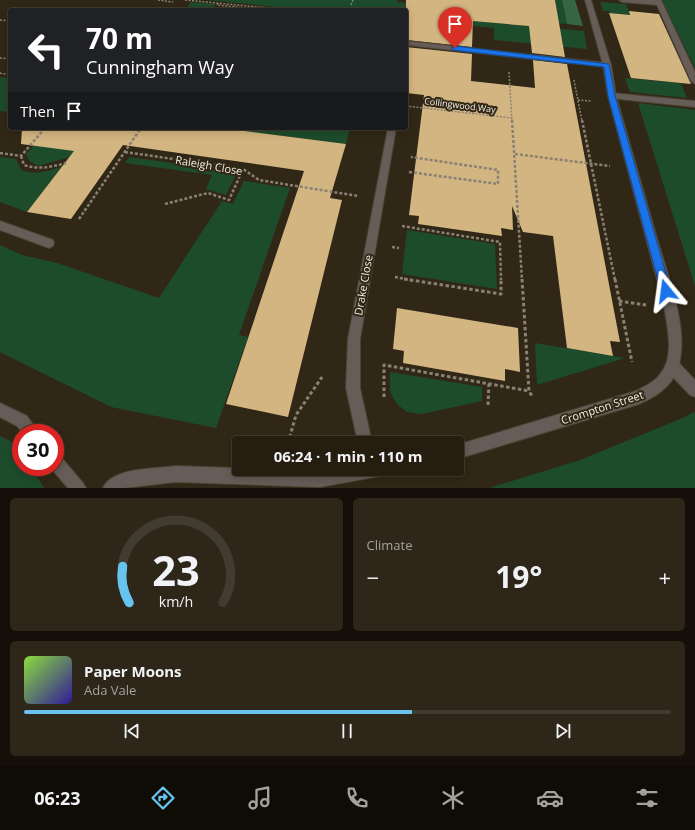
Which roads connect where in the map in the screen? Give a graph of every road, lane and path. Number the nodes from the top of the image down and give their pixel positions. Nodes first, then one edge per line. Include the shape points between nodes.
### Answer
1 (158, 0) edge
2 (185, 0) edge
3 (353, 0) edge
4 (588, 0) edge
5 (622, 0) edge
6 (173, 2) dead end
7 (659, 2) edge
8 (218, 3) junction
9 (351, 5) dead end
10 (246, 8) dead end
11 (269, 8) edge
12 (408, 43) edge
13 (607, 65) junction
14 (509, 70) dead end
15 (570, 78) dead end
16 (695, 80) edge
17 (612, 96) junction
18 (578, 100) junction
19 (596, 102) dead end
20 (695, 104) edge
21 (408, 106) edge
22 (512, 118) junction
23 (43, 130) edge
24 (140, 130) edge
25 (392, 130) edge
26 (125, 152) junction
27 (0, 153) edge
28 (515, 154) junction
29 (21, 156) junction
30 (411, 157) dead end
31 (66, 163) dead end
32 (591, 164) junction
33 (612, 166) dead end
34 (243, 169) junction
35 (409, 172) dead end
36 (361, 196) dead end
37 (165, 204) dead end
38 (79, 219) dead end
39 (0, 225) edge
40 (402, 226) dead end
41 (49, 243) dead end
42 (395, 277) dead end
43 (619, 301) junction
44 (647, 305) dead end
45 (632, 362) dead end
46 (672, 367) junction
47 (322, 377) dead end
48 (489, 383) junction
49 (695, 390) edge
50 (529, 391) junction
51 (384, 396) dead end
52 (532, 396) dead end
53 (488, 405) dead end
54 (0, 410) edge
55 (24, 424) edge
56 (290, 436) edge
57 (363, 436) edge
58 (464, 450) edge
59 (64, 472) edge
60 (349, 476) edge
61 (320, 483) edge
62 (78, 488) edge
63 (110, 488) edge

1 - 6 path
2 - 8 path
3 - 9 path
4 - 13 street, Crompton Street
5 - 7 street
7 - 16 street
8 - 10 path via 217,5
8 - 11 path
12 - 13 street
13 - 17 street, Crompton Street
14 - 22 path
15 - 18 path via 574,78
17 - 20 street
17 - 46 street, Crompton Street via 670,306 676,341
18 - 19 path
18 - 32 path
21 - 22 path, Collingwood Way
22 - 28 path
23 - 29 path
24 - 26 path
25 - 57 street, Drake Close via 354,340 353,388
26 - 34 path, Raleigh Close
26 - 38 path
27 - 29 path
28 - 32 path
28 - 50 path
29 - 31 path via 24,164 32,168 42,169
30 - 35 path via 498,170 498,184
32 - 33 path
32 - 43 path
34 - 36 path, Raleigh Close via 258,180
34 - 37 path via 229,200 208,193
39 - 41 street
40 - 42 path via 500,242 501,294
43 - 44 path
43 - 45 path
46 - 49 street
46 - 58 street, Crompton Street via 660,385 639,397
47 - 56 path via 296,415
48 - 50 path
48 - 51 path via 384,365
48 - 53 path
50 - 52 path
54 - 55 street
59 - 62 street
60 - 61 street
61 - 63 street via 176,474 122,480

